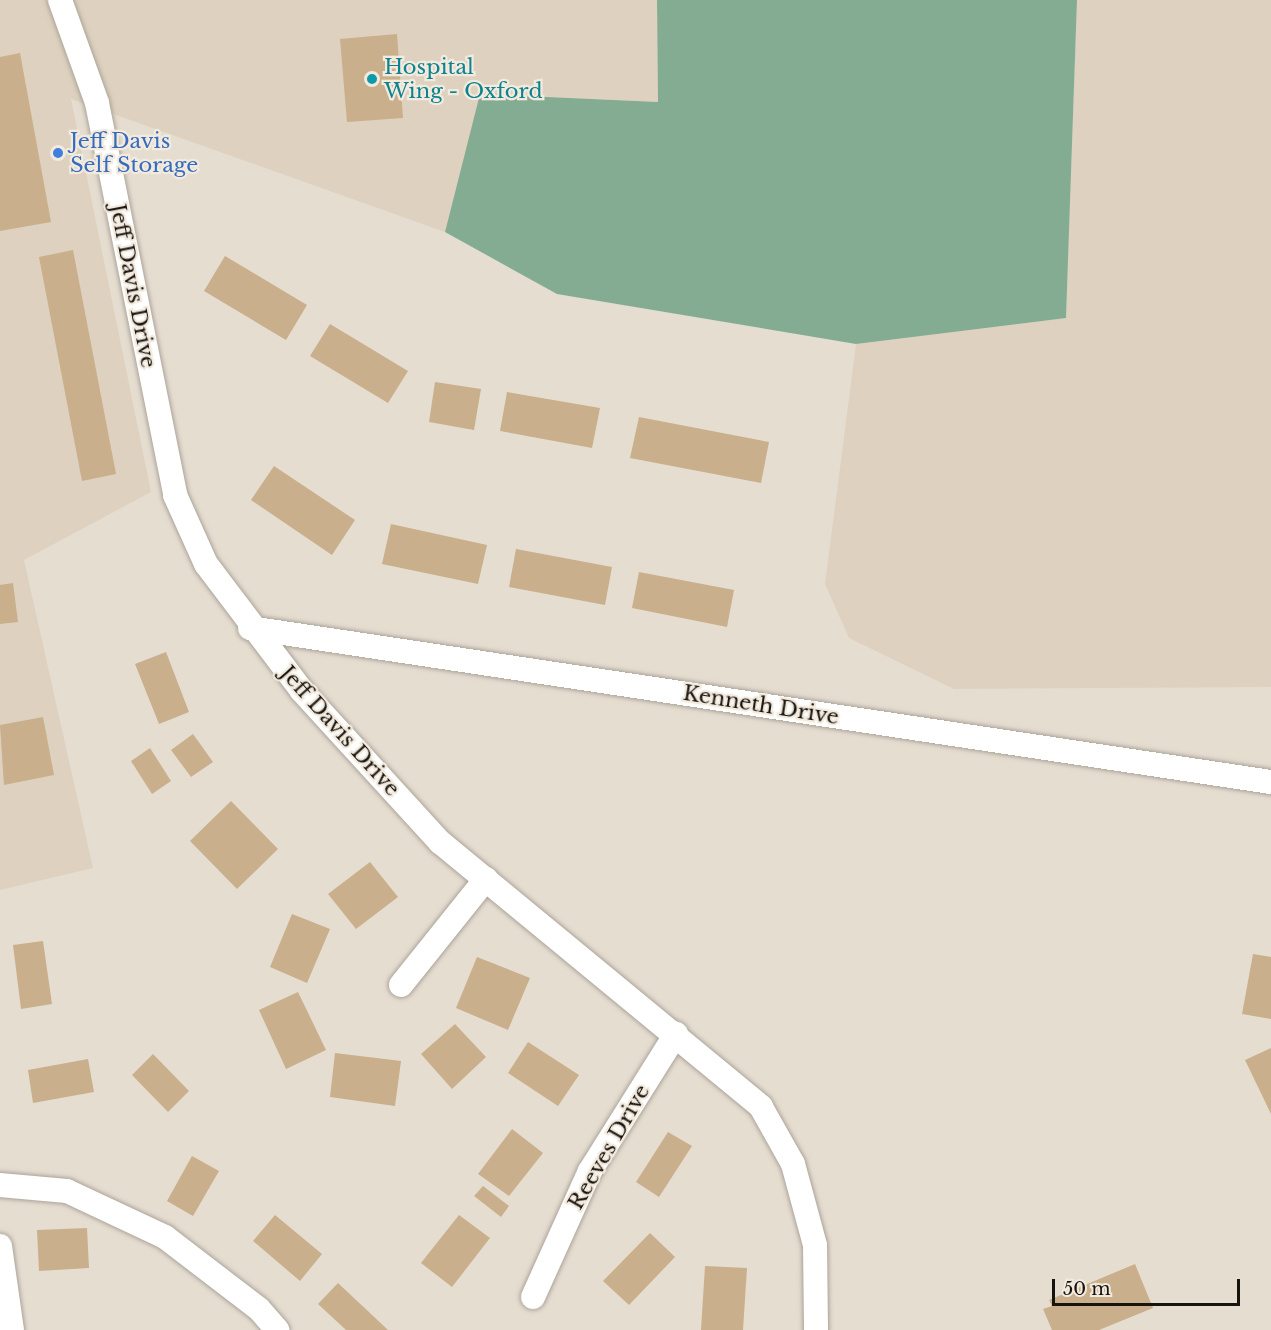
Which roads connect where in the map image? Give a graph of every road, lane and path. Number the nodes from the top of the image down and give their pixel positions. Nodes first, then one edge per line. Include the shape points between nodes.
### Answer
1 (60, 0) edge
2 (250, 628) junction
3 (1271, 782) edge
4 (486, 879) junction
5 (401, 985) dead end
6 (676, 1034) junction
7 (0, 1185) edge
8 (0, 1246) edge
9 (533, 1297) dead end
10 (12, 1330) edge
11 (277, 1330) edge
12 (816, 1330) edge

1 - 2 street, Jeff Davis Drive via 97,103 175,495 206,564
2 - 3 street, Kenneth Drive
2 - 4 street, Jeff Davis Drive via 440,842
4 - 5 street
4 - 6 street, Jeff Davis Drive
6 - 9 street, Reeves Drive via 590,1171
6 - 12 street, Jeff Davis Drive via 761,1107 793,1164 815,1245
7 - 11 street via 67,1191 165,1237 259,1309
8 - 10 street

